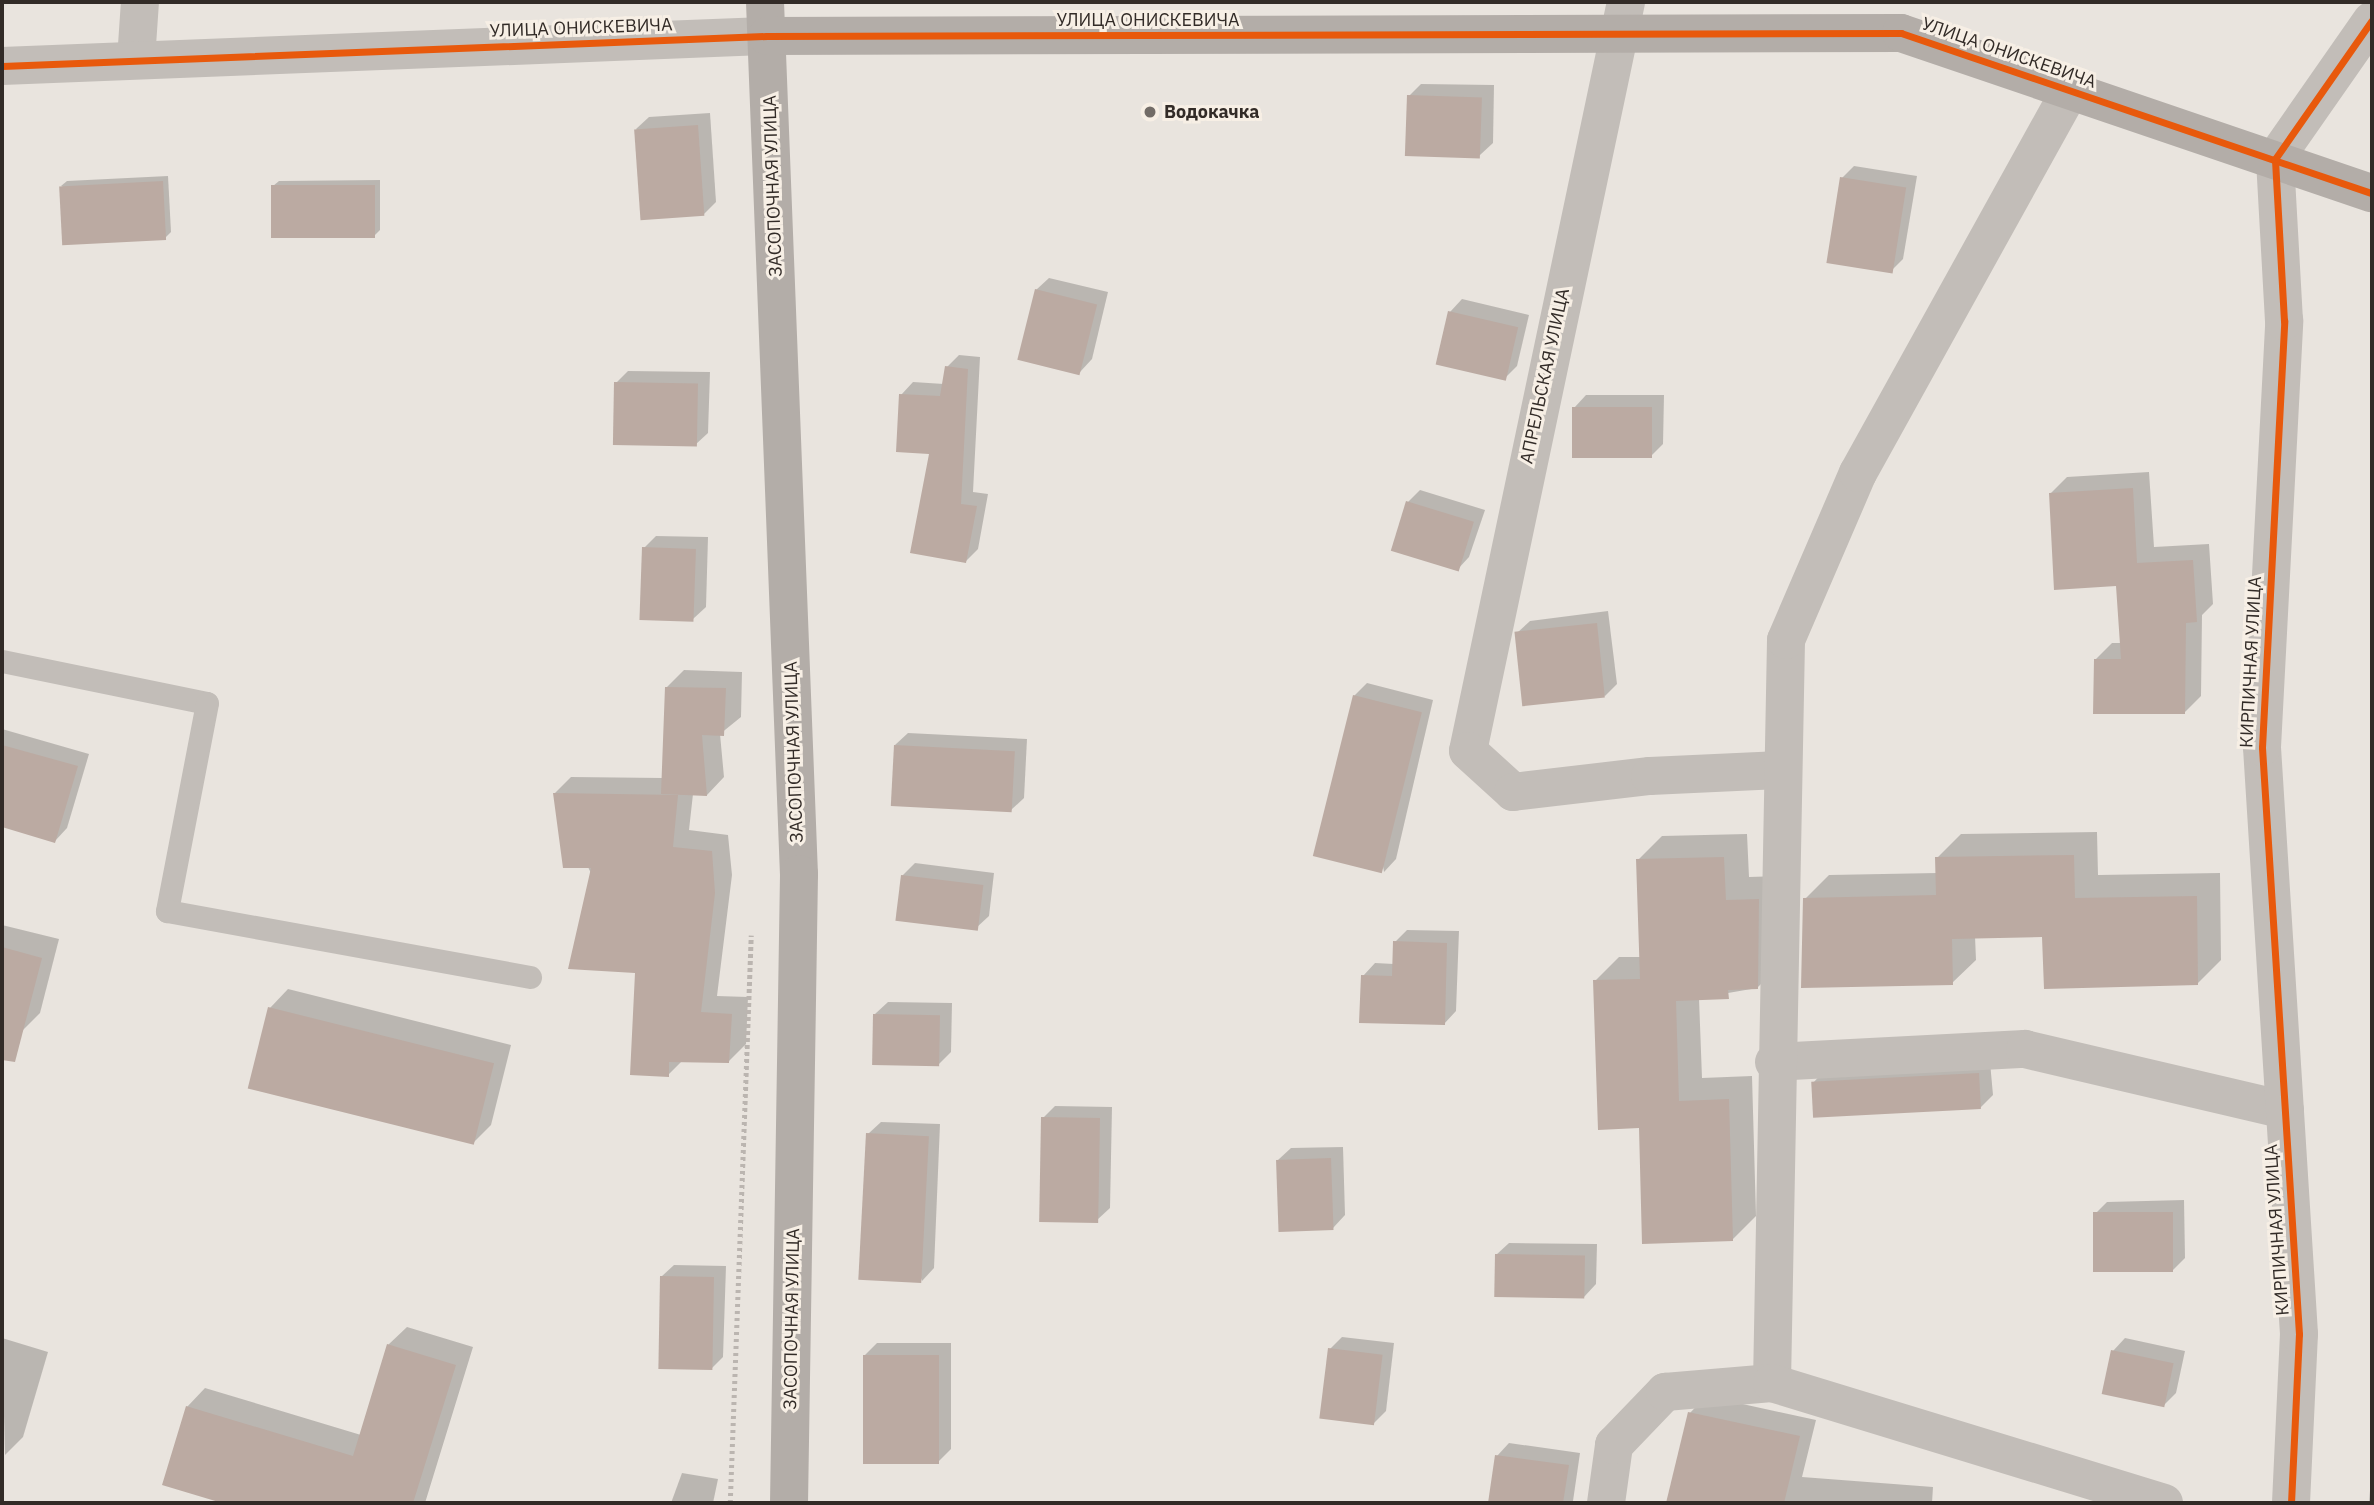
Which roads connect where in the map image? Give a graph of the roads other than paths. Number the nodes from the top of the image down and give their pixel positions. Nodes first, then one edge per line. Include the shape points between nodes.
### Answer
1 (140, 2) edge
2 (766, 19) edge
3 (1621, 19) edge
4 (2372, 20) edge
5 (136, 60) junction
6 (2, 66) edge
7 (2070, 90) junction
8 (2275, 159) junction
9 (2372, 192) edge
10 (2, 661) edge
11 (1782, 771) junction
12 (530, 977) dead end
13 (1774, 1062) junction
14 (2285, 1110) junction
15 (1772, 1384) junction
16 (789, 1503) edge
17 (1606, 1503) edge
18 (2164, 1503) edge
19 (2291, 1503) edge

1 - 5 street
2 - 3 street, УЛИЦА ОНИСКЕВИЧА
2 - 5 street, УЛИЦА ОНИСКЕВИЧА
2 - 16 street, ЗАСОПОЧНАЯ УЛИЦА via 799,874
3 - 7 street, УЛИЦА ОНИСКЕВИЧА via 1901,33
3 - 11 street, АПРЕЛЬСКАЯ УЛИЦА via 1468,751 1513,792 1650,776
4 - 8 street
5 - 6 street, УЛИЦА ОНИСКЕВИЧА
7 - 8 street, УЛИЦА ОНИСКЕВИЧА
7 - 11 street via 1858,473 1786,640
8 - 9 street, УЛИЦА ОНИСКЕВИЧА
8 - 14 street, КИРПИЧНАЯ УЛИЦА via 2284,321 2262,747
10 - 12 lane via 207,703 167,911
11 - 13 street
13 - 14 street via 2025,1049
13 - 15 street
14 - 19 street, КИРПИЧНАЯ УЛИЦА via 2299,1334
15 - 17 street via 1665,1392 1614,1445
15 - 18 street

